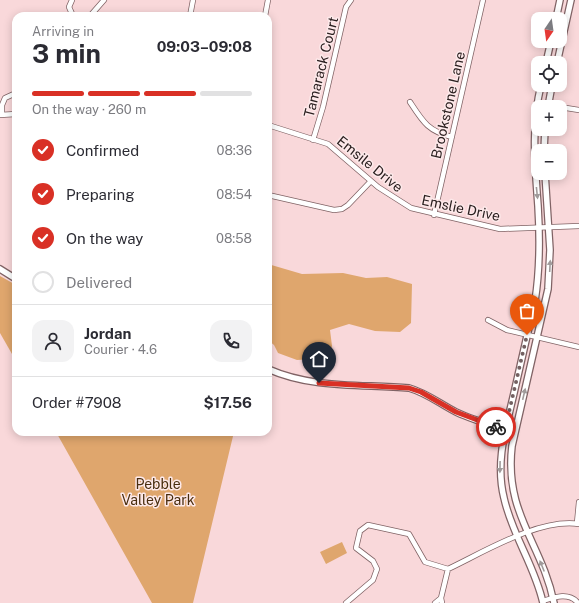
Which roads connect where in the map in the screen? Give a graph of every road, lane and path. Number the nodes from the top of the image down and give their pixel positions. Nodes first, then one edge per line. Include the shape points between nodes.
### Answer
1 (72, 0) edge
2 (104, 0) edge
3 (193, 0) edge
4 (268, 0) edge
5 (351, 0) edge
6 (483, 0) edge
7 (560, 0) edge
8 (571, 0) edge
9 (72, 12) edge
10 (94, 12) edge
11 (191, 12) edge
12 (266, 12) edge
13 (557, 12) edge
14 (559, 56) edge
15 (12, 95) edge
16 (410, 102) dead end
17 (567, 108) edge
18 (579, 110) edge
19 (12, 114) edge
20 (1, 115) edge
21 (272, 126) edge
22 (452, 136) junction
23 (535, 136) edge
24 (313, 140) junction
25 (546, 180) edge
26 (372, 181) junction
27 (272, 196) edge
28 (411, 208) joint
29 (434, 215) junction
30 (579, 226) edge
31 (539, 227) junction
32 (549, 227) junction
33 (0, 269) edge
34 (12, 276) edge
35 (488, 320) dead end
36 (527, 335) junction
37 (537, 338) junction
38 (579, 348) edge
39 (272, 370) edge
40 (505, 429) junction
41 (515, 432) junction
42 (579, 502) edge
43 (578, 523) edge
44 (527, 533) junction
45 (517, 537) junction
46 (448, 569) junction
47 (442, 600) edge
48 (553, 600) edge
49 (543, 602) edge
50 (346, 603) edge
51 (435, 603) edge
52 (578, 603) edge

1 - 9 street via 69,7
2 - 10 street
3 - 11 street
4 - 12 street
5 - 24 street, Tamarack Court via 346,8
6 - 22 street, Brookstone Lane
7 - 13 street
8 - 14 street
15 - 20 street via 5,98
16 - 22 street via 429,127 438,133
17 - 18 street
19 - 20 street
21 - 24 street, Emsile Drive
22 - 29 street, Brookstone Lane
23 -> 31 street
24 - 26 street, Emsile Drive via 328,144
25 - 32 street
26 - 27 street via 342,209 334,210
26 - 28 street, Emsile Drive
28 - 29 street, Emslie Drive
29 - 31 street, Emslie Drive via 500,229
30 - 32 street, Emslie Drive
31 - 32 street, Emslie Drive
31 - 36 street via 538,278
37 -> 32 street via 548,282
33 - 34 street
35 - 36 street via 501,328
36 - 37 street
36 - 40 street
37 - 38 street
41 -> 37 street
39 - 40 street via 313,382 418,391 456,412
40 - 41 street
40 -> 45 street via 500,480
41 - 44 street via 510,462 511,485 518,513
42 - 43 street
43 - 44 street via 553,524
44 - 45 street
48 -> 44 street via 542,565
45 - 46 street
45 - 49 street via 535,575
46 - 47 street
46 - 50 street via 425,562 409,534 368,525 360,531 356,548 373,561 377,569 373,580
47 - 51 street
48 - 49 street
48 - 52 street via 570,597

